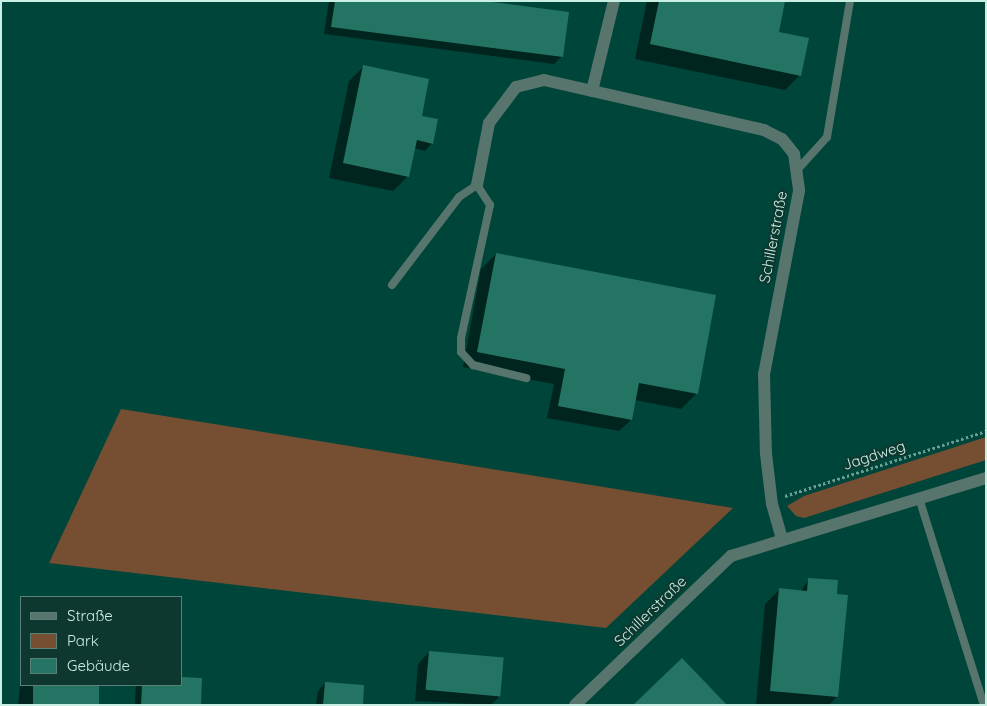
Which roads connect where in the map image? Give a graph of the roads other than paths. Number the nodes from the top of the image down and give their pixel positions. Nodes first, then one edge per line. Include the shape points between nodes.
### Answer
1 (614, 1) edge
2 (850, 1) edge
3 (592, 90) junction
4 (798, 169) junction
5 (477, 185) junction
6 (392, 285) dead end
7 (526, 378) dead end
8 (986, 478) edge
9 (919, 498) junction
10 (782, 540) junction
11 (575, 705) edge
12 (984, 705) edge

1 - 3 street
2 - 4 lane via 827,137
3 - 4 street, Schillerstraße via 764,130 782,139 794,154
3 - 5 street, Schillerstraße via 544,80 516,87 489,123
4 - 10 street, Schillerstraße via 799,191 764,374 766,454 772,504
5 - 6 lane via 459,197
5 - 7 lane via 490,205 461,338 461,352 474,365
8 - 9 street, Schillerstraße
9 - 10 street, Schillerstraße
9 - 12 lane
10 - 11 street, Schillerstraße via 731,556

